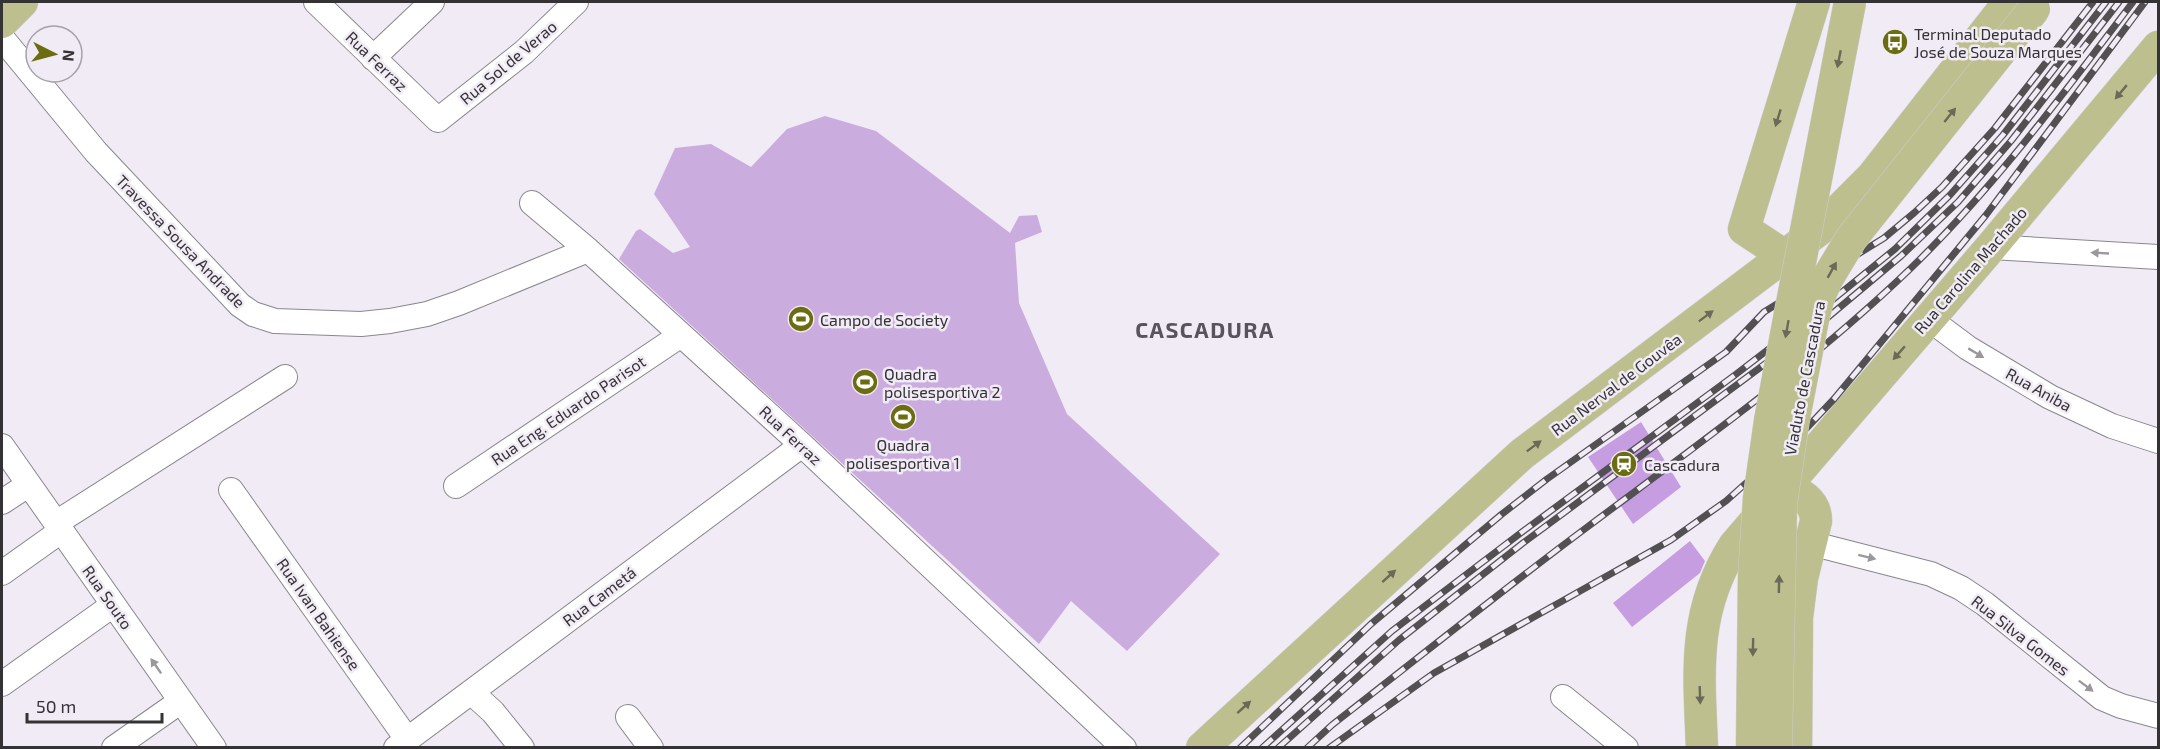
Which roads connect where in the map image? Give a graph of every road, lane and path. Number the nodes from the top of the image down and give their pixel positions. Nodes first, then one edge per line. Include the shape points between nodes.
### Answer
1 (22, 2) edge
2 (316, 2) edge
3 (432, 2) edge
4 (576, 2) edge
5 (1814, 2) edge
6 (1850, 2) edge
7 (2028, 4) edge
8 (2, 22) edge
9 (2, 38) edge
10 (2158, 47) edge
11 (373, 58) junction
12 (438, 120) joint
13 (532, 203) dead end
14 (1991, 247) junction
15 (588, 250) junction
16 (1785, 256) junction
17 (2158, 257) edge
18 (1929, 319) junction
19 (681, 335) junction
20 (285, 377) dead end
21 (2158, 441) edge
22 (802, 445) junction
23 (2, 446) edge
24 (28, 485) junction
25 (456, 486) dead end
26 (231, 490) dead end
27 (1780, 492) junction
28 (2, 502) edge
29 (58, 527) junction
30 (1810, 543) junction
31 (2, 573) edge
32 (113, 605) junction
33 (2, 684) edge
34 (471, 692) junction
35 (1563, 697) dead end
36 (182, 701) junction
37 (2158, 716) edge
38 (628, 717) dead end
39 (401, 743) edge
40 (114, 747) edge
41 (214, 747) edge
42 (522, 747) edge
43 (651, 747) edge
44 (1124, 747) edge
45 (1202, 747) edge
46 (1626, 747) edge
47 (1702, 747) edge
48 (1752, 747) edge
49 (1776, 747) edge
50 (1796, 747) edge

1 - 8 main road
2 - 11 street, Rua Ferraz
3 - 11 street
4 - 12 street, Rua Sol de Verao via 524,52
5 -> 16 main road via 1744,229
6 -> 48 main road, Viaduto de Cascadura, bridge via 1770,421 1759,498
7 - 16 main road, Rua Nerval de Gouvêa via 1872,177 1820,229
49 -> 7 main road, Viaduto de Cascadura, bridge via 1781,504 1818,299 1851,239
9 - 15 street, Travessa Sousa Andrade via 96,152 240,305 263,318 361,324 427,314
10 -> 14 main road, Rua Carolina Machado
11 - 12 street, Rua Ferraz
13 - 15 street, Rua Ferraz
17 -> 14 street
14 - 18 main road, Rua Carolina Machado
15 - 19 street, Rua Ferraz
45 -> 16 main road, Rua Nerval de Gouvêa via 1522,454
18 -> 21 street, Rua Aniba via 1968,348 2050,397 2112,426
18 -> 27 main road, Rua Carolina Machado
19 - 22 street, Rua Ferraz
19 - 25 street, Rua Eng. Eduardo Parisot
20 - 29 street
22 - 34 street, Rua Cametá
22 - 44 street, Rua Ferraz
23 - 24 street, Rua Souto
24 - 28 street
24 - 29 street, Rua Souto
26 - 39 street, Rua Ivan Bahiense
27 - 30 main road via 1795,492 1814,507 1816,521
27 -> 47 main road, Rua Carolina Machado via 1734,546 1708,601 1699,678
29 - 31 street
29 - 32 street, Rua Souto
30 -> 37 street, Rua Silva Gomes via 1931,574 1961,588 2102,698
30 - 50 main road via 1797,617
32 - 33 street
36 -> 32 street, Rua Souto
34 - 39 street, Rua Cametá
34 - 42 street
35 - 46 street
36 - 40 street
36 - 41 street, Rua Souto
38 - 43 street

